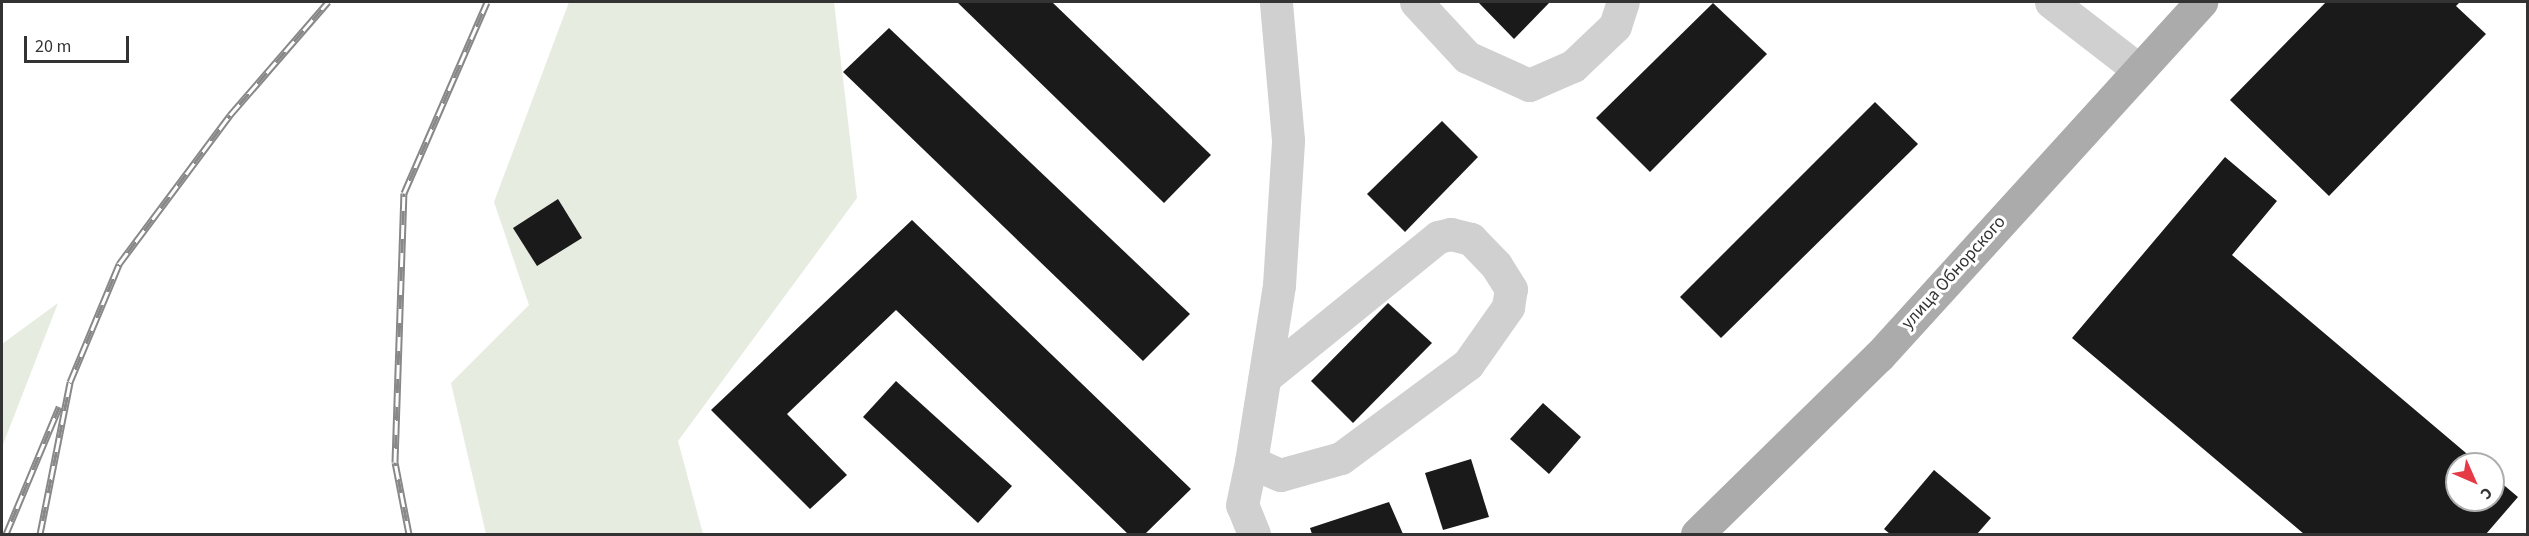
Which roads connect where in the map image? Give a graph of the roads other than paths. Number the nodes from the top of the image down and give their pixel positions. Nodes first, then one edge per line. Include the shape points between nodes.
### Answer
1 (1276, 2) edge
2 (1416, 2) edge
3 (2051, 2) edge
4 (2201, 2) edge
5 (1625, 3) edge
6 (2139, 70) junction
7 (1264, 377) junction
8 (1251, 462) junction
9 (1254, 534) edge
10 (1697, 534) edge

1 - 7 lane via 1288,140 1279,285
2 - 5 lane via 1467,57 1529,86 1573,66 1615,26
3 - 6 lane
4 - 6 main road, улица Обнорского
6 - 10 main road, улица Обнорского via 1879,356
7 - 8 lane
7 - 8 lane via 1438,237 1451,234 1472,239 1511,289 1508,307 1468,364 1341,458 1280,475
8 - 9 lane via 1242,505

